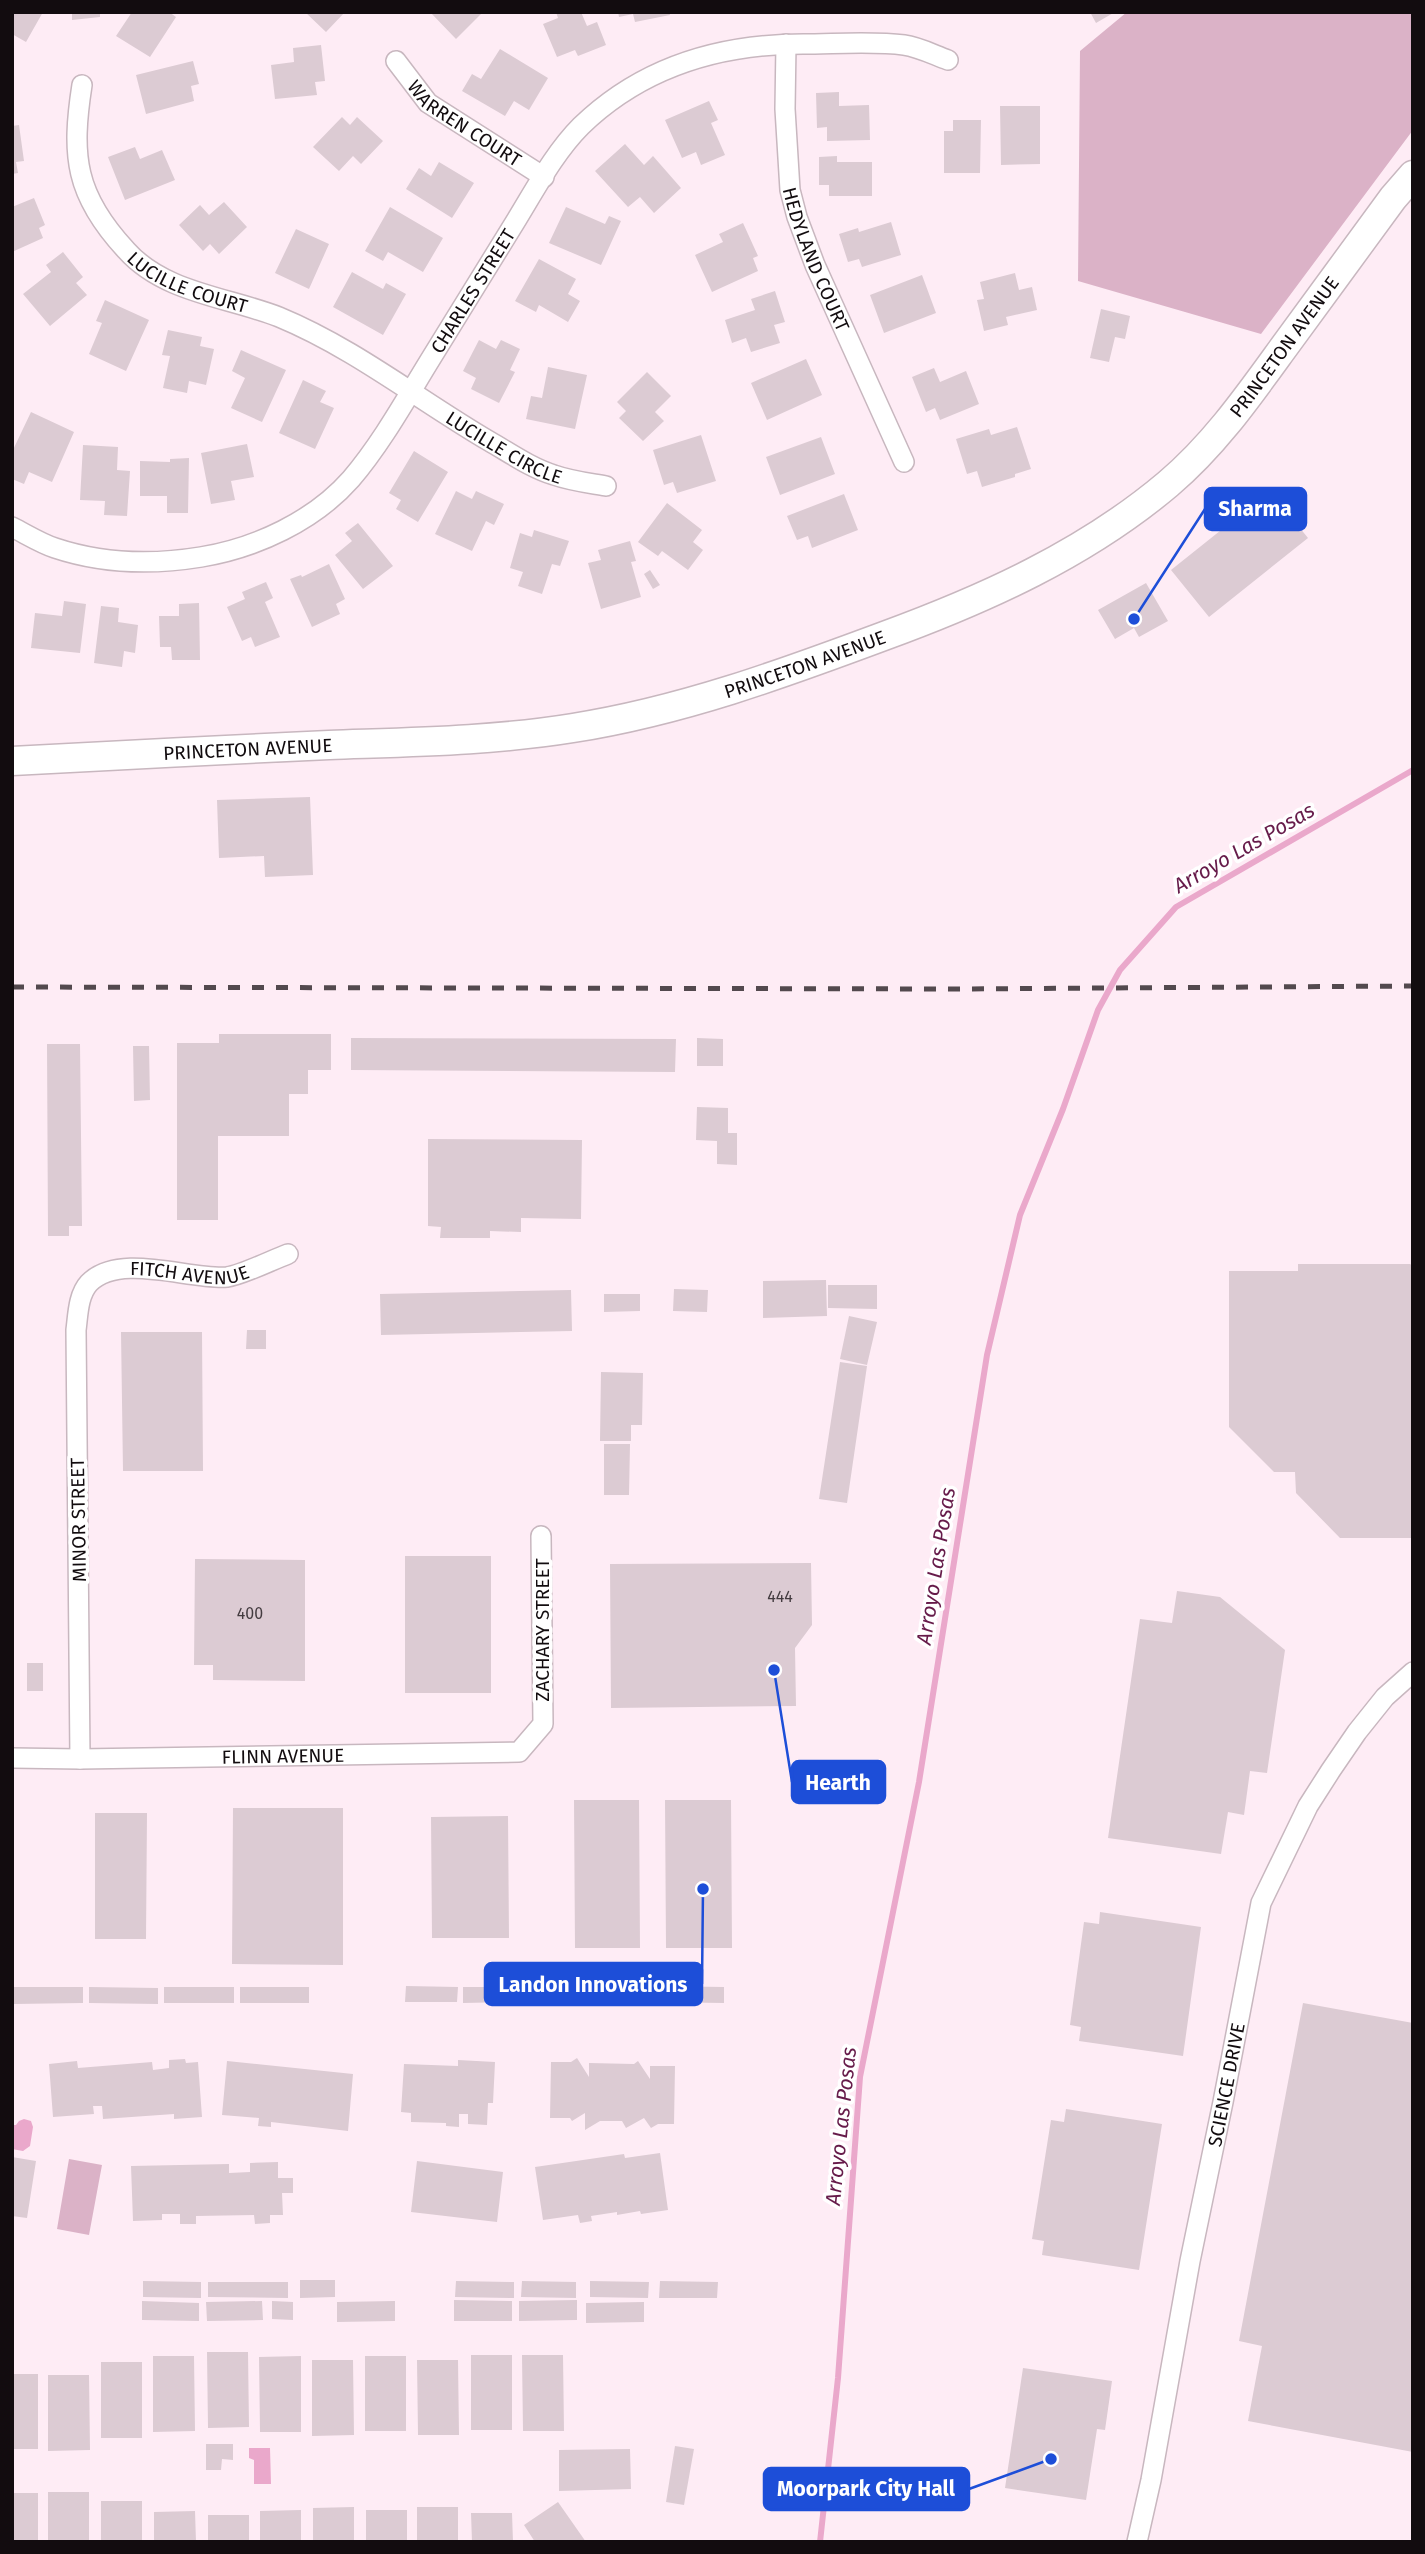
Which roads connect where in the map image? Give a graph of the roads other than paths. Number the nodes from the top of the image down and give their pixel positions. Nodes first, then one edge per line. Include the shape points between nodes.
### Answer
1 (786, 44) junction
2 (948, 60) dead end
3 (396, 61) dead end
4 (82, 85) dead end
5 (1413, 175) edge
6 (544, 177) junction
7 (411, 393) junction
8 (904, 461) dead end
9 (606, 486) dead end
10 (12, 527) edge
11 (12, 761) edge
12 (288, 1254) dead end
13 (89, 1284) joint
14 (541, 1536) dead end
15 (1413, 1672) edge
16 (543, 1724) joint
17 (12, 1758) edge
18 (80, 1759) junction
19 (1137, 2542) edge

1 - 2 street, CHARLES STREET via 905,45
1 - 6 street, CHARLES STREET via 714,52 661,71 619,94 580,128
1 - 8 street, HEDYLAND COURT via 790,190 797,217
3 - 6 street, WARREN COURT via 428,103
4 - 7 street, LUCILLE COURT via 75,140 81,179 127,252 178,284 300,327
5 - 11 street, PRINCETON AVENUE via 1236,413 1170,483 1057,561 942,615 712,696 571,728 452,739
6 - 7 street, CHARLES STREET
7 - 9 street, LUCILLE CIRCLE via 535,468
7 - 10 street, CHARLES STREET via 350,479 315,510 253,544 209,556 133,563 54,547
12 - 13 street, FITCH AVENUE via 228,1277 132,1269 108,1273
13 - 18 street, MINOR STREET via 79,1306 76,1330
14 - 16 street, ZACHARY STREET
15 - 19 street, SCIENCE DRIVE via 1385,1697 1331,1770 1308,1806 1261,1903
16 - 18 street, FLINN AVENUE via 519,1752
17 - 18 street, FLINN AVENUE

